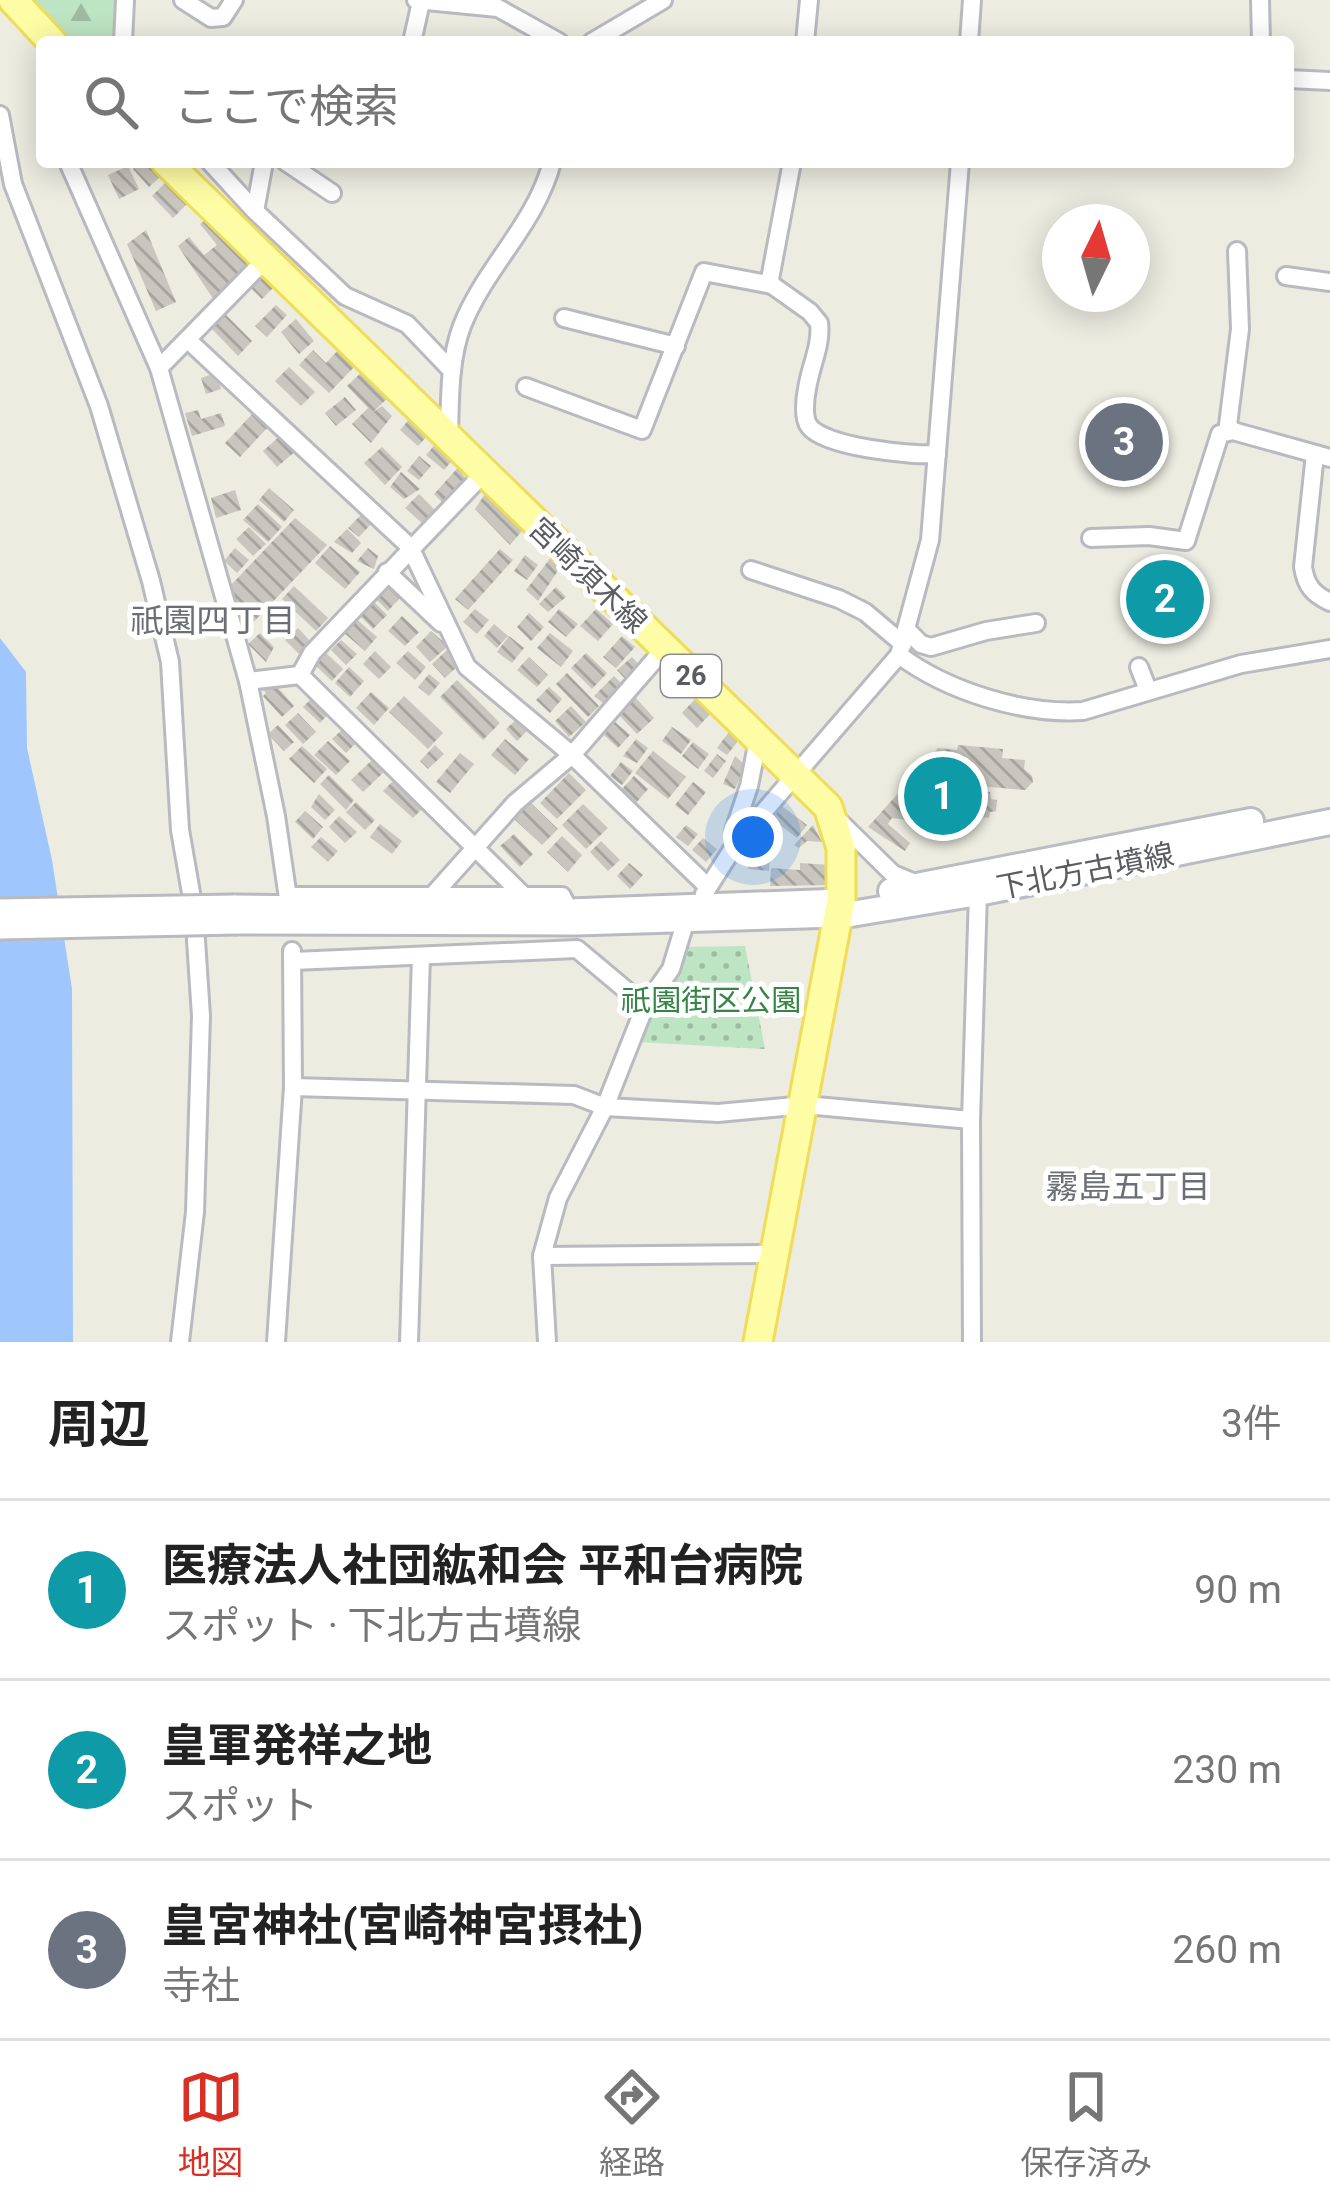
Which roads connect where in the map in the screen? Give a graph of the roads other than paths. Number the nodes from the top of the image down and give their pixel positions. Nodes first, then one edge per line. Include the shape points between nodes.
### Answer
1 (13, 0) edge
2 (124, 0) edge
3 (183, 0) edge
4 (234, 0) edge
5 (663, 0) edge
6 (809, 0) edge
7 (972, 0) edge
8 (1260, 0) edge
9 (418, 1) edge
10 (46, 36) edge
11 (122, 36) edge
12 (413, 36) edge
13 (549, 36) edge
14 (602, 36) edge
15 (806, 36) edge
16 (969, 36) edge
17 (1261, 36) edge
18 (1294, 79) edge
19 (1330, 81) edge
20 (0, 116) edge
21 (71, 168) edge
22 (172, 168) edge
23 (215, 168) edge
24 (262, 168) edge
25 (295, 168) edge
26 (551, 168) edge
27 (791, 168) edge
28 (961, 168) edge
29 (332, 194) dead end
30 (254, 211) junction
31 (1237, 250) dead end
32 (301, 256) junction
33 (264, 261) junction
34 (1286, 276) dead end
35 (1330, 282) edge
36 (772, 285) junction
37 (564, 318) dead end
38 (330, 325) junction
39 (189, 341) junction
40 (676, 346) junction
41 (159, 368) junction
42 (452, 371) junction
43 (526, 387) dead end
44 (1233, 430) junction
45 (448, 438) junction
46 (938, 454) junction
47 (1323, 456) edge
48 (484, 473) junction
49 (1091, 538) dead end
50 (410, 547) junction
51 (751, 570) dead end
52 (387, 572) junction
53 (1330, 602) edge
54 (1036, 623) dead end
55 (450, 632) junction
56 (903, 642) junction
57 (664, 649) junction
58 (1330, 649) edge
59 (1138, 667) dead end
60 (300, 676) junction
61 (248, 681) junction
62 (1148, 690) junction
63 (758, 740) junction
64 (572, 755) junction
65 (794, 775) junction
66 (1330, 806) edge
67 (828, 807) junction
68 (1330, 822) edge
69 (735, 845) junction
70 (476, 847) junction
71 (920, 886) junction
72 (978, 893) junction
73 (433, 895) junction
74 (525, 897) junction
75 (697, 905) junction
76 (840, 908) junction
77 (0, 910) edge
78 (236, 914) junction
79 (573, 917) junction
80 (0, 928) edge
81 (577, 949) junction
82 (421, 956) junction
83 (645, 1006) junction
84 (293, 1087) junction
85 (420, 1091) junction
86 (805, 1105) junction
87 (605, 1107) junction
88 (971, 1120) junction
89 (775, 1254) junction
90 (542, 1256) junction
91 (180, 1342) edge
92 (276, 1342) edge
93 (410, 1342) edge
94 (547, 1342) edge
95 (758, 1342) edge
96 (973, 1342) edge

1 - 10 main road
2 - 11 street
3 - 4 street via 211,18 223,17
5 - 14 street
6 - 15 street
7 - 16 street
8 - 17 street
9 - 12 street
9 - 13 street via 498,8
18 - 19 street
20 - 91 street via 14,184 99,406 170,662 201,1016 195,1212
21 - 41 street
22 - 33 main road, 宮崎須木線 / 26
23 - 30 street
24 - 30 street
25 - 29 street
26 - 42 street via 461,327
27 - 36 street
28 - 46 street
30 - 32 street
31 - 44 street
32 - 38 street via 331,309
32 - 42 street via 345,296 406,324
33 - 38 main road, 宮崎須木線 / 26
33 - 39 street
34 - 35 street
36 - 40 street via 704,272
36 - 46 street via 819,323 806,392 813,430 903,456
37 - 40 street
38 - 45 main road, 宮崎須木線 / 26
39 - 41 street
39 - 50 street
40 - 43 street via 642,430
41 - 61 street
42 - 45 street
44 - 47 street
44 - 49 street via 1220,434 1186,541
45 - 48 main road, 宮崎須木線 / 26
46 - 56 street via 930,540
47 - 53 street via 1303,567 1316,595
48 - 50 street
48 - 57 main road, 宮崎須木線 / 26
50 - 52 street
50 - 55 street
51 - 56 street via 839,599
52 - 55 street
52 - 60 street
54 - 56 street via 931,647
55 - 64 street via 466,668
56 - 62 street via 927,675 962,692 1059,713
56 - 65 street via 861,704
57 - 63 main road, 宮崎須木線 / 26
57 - 64 street
58 - 62 street
59 - 62 street
60 - 61 street
60 - 70 street
61 - 73 street via 289,901
63 - 65 main road, 宮崎須木線 / 26
63 - 69 street
64 - 70 street
64 - 75 street
65 - 67 main road, 宮崎須木線 / 26
65 - 69 street
66 - 71 main road, 下北方古墳線
67 - 71 street via 893,874
67 - 76 main road via 841,848
68 - 72 main road, 下北方古墳線
69 - 75 street
70 - 73 street
70 - 74 street
71 - 76 main road, 下北方古墳線
72 - 76 main road, 下北方古墳線
72 - 88 street
73 - 74 street
74 - 79 street via 562,896
75 - 76 street
75 - 79 street
75 - 83 street via 671,970
76 - 86 main road
77 - 78 street, bridge
78 - 79 street
78 - 80 street, bridge
79 - 81 street
81 - 82 street
81 - 83 street
82 - 84 street via 292,956
82 - 85 street
83 - 87 street
84 - 85 street
84 - 92 street
85 - 87 street via 574,1095
85 - 93 street
86 - 87 street via 718,1114
86 - 88 street
86 - 89 main road
87 - 90 street via 558,1198
88 - 96 street
89 - 90 street
89 - 95 main road
90 - 94 street

